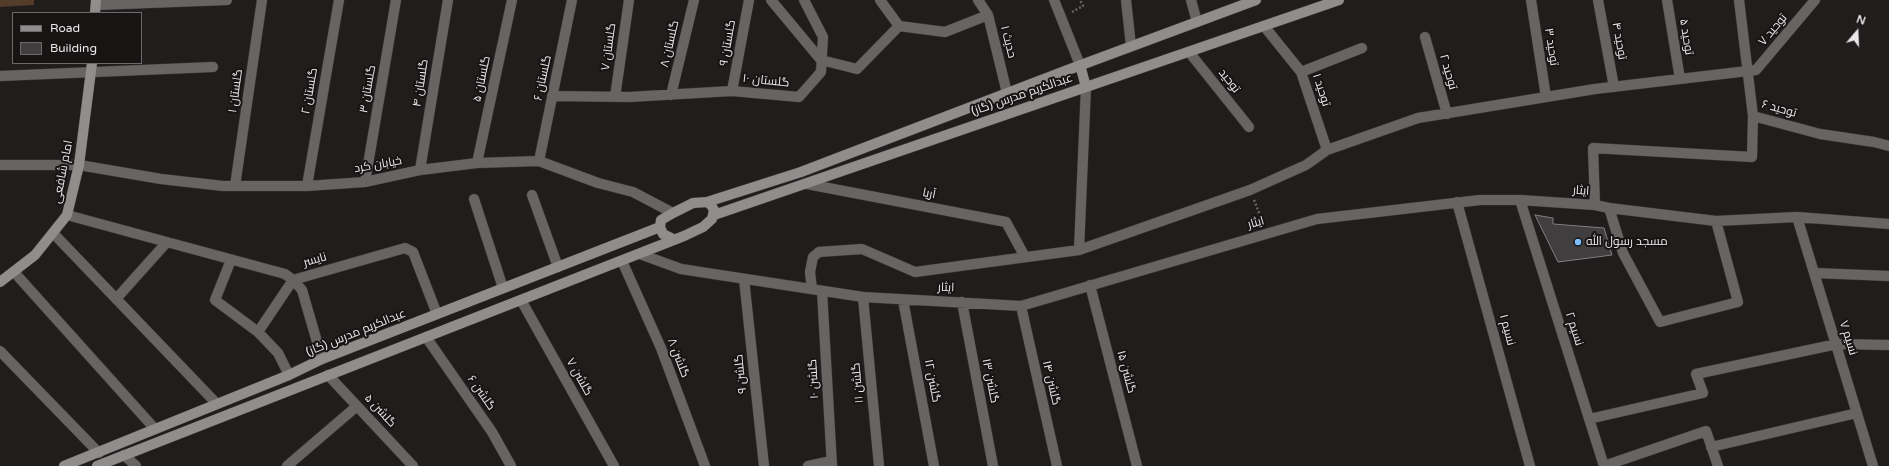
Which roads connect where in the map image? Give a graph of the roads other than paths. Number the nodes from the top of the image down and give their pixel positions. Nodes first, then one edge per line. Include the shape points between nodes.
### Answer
1 (227, 0) edge
2 (262, 0) edge
3 (339, 0) edge
4 (396, 0) edge
5 (448, 0) edge
6 (512, 0) edge
7 (572, 0) edge
8 (629, 0) edge
9 (694, 0) edge
10 (749, 0) edge
11 (770, 0) edge
12 (804, 0) edge
13 (880, 0) edge
14 (978, 0) edge
15 (1054, 0) edge
16 (1126, 0) edge
17 (1191, 0) edge
18 (1339, 0) edge
19 (1531, 0) edge
20 (1598, 0) edge
21 (1667, 0) edge
22 (1739, 0) edge
23 (1815, 0) edge
24 (1251, 1) edge
25 (96, 6) edge
26 (988, 15) junction
27 (1196, 22) junction
28 (899, 26) junction
29 (1264, 26) junction
30 (1425, 37) dead end
31 (1131, 46) junction
32 (1362, 48) dead end
33 (1189, 52) junction
34 (822, 60) junction
35 (1080, 65) junction
36 (213, 67) dead end
37 (91, 68) edge
38 (1748, 71) junction
39 (1301, 72) junction
40 (0, 76) edge
41 (1680, 79) junction
42 (1086, 87) junction
43 (1614, 87) junction
44 (732, 91) junction
45 (1007, 93) junction
46 (671, 94) junction
47 (552, 96) junction
48 (615, 97) junction
49 (1546, 97) junction
50 (1447, 114) junction
51 (1753, 116) junction
52 (1249, 127) dead end
53 (1889, 146) edge
54 (1327, 150) junction
55 (539, 161) junction
56 (476, 163) junction
57 (0, 165) edge
58 (79, 165) junction
59 (420, 170) junction
60 (365, 182) junction
61 (807, 184) junction
62 (235, 186) junction
63 (307, 186) junction
64 (532, 195) dead end
65 (474, 199) dead end
66 (1520, 200) junction
67 (707, 202) junction
68 (1457, 202) junction
69 (1595, 205) junction
70 (1609, 208) junction
71 (673, 213) junction
72 (714, 215) junction
73 (67, 216) junction
74 (1798, 217) junction
75 (1716, 221) junction
76 (1889, 224) edge
77 (660, 227) junction
78 (53, 233) junction
79 (673, 239) junction
80 (167, 242) junction
81 (1079, 250) junction
82 (640, 254) junction
83 (1025, 257) junction
84 (231, 260) junction
85 (622, 261) junction
86 (558, 267) junction
87 (14, 272) junction
88 (1815, 273) junction
89 (1889, 276) edge
90 (744, 279) junction
91 (293, 280) junction
92 (0, 282) edge
93 (1090, 285) junction
94 (503, 288) junction
95 (812, 289) junction
96 (822, 291) junction
97 (863, 297) junction
98 (116, 299) junction
99 (521, 300) junction
100 (903, 300) junction
101 (962, 302) junction
102 (1020, 306) junction
103 (437, 314) junction
104 (258, 332) junction
105 (426, 337) junction
106 (1837, 344) junction
107 (1889, 345) edge
108 (0, 351) edge
109 (322, 359) junction
110 (289, 374) junction
111 (328, 375) junction
112 (217, 404) junction
113 (357, 406) junction
114 (1857, 413) junction
115 (1589, 419) junction
116 (156, 429) junction
117 (1711, 447) junction
118 (99, 453) junction
119 (124, 455) junction
120 (101, 464) edge
121 (832, 464) edge
122 (289, 465) edge
123 (64, 466) edge
124 (136, 466) edge
125 (413, 466) edge
126 (511, 466) edge
127 (614, 466) edge
128 (705, 466) edge
129 (764, 466) edge
130 (808, 466) edge
131 (879, 466) edge
132 (934, 466) edge
133 (993, 466) edge
134 (1057, 466) edge
135 (1137, 466) edge
136 (1530, 466) edge
137 (1604, 466) edge
138 (1718, 466) edge
139 (1873, 466) edge

1 - 25 street
2 - 62 street, گلستان ۱
3 - 63 street, گلستان ۲
4 - 60 street, گلستان ۳
5 - 59 street, گلستان ۴
6 - 56 street, گلستان ۵
7 - 47 street, گلستان ۶
8 - 48 street, گلستان ۷
9 - 46 street, گلستان ۸
10 - 44 street, گلستان ۹
11 - 34 street
12 - 34 street via 823,37
13 - 28 street
14 - 26 street, حدیث ۱
15 - 35 street
16 - 31 street
17 - 27 street
18 - 29 street, عبدالکریم مدرس (گاز)
19 - 49 street, توحید ۳
20 - 43 street, توحید ۴
21 - 41 street, توحید ۵
22 - 38 street, توحید ۶
23 - 38 street, توحید ۷ via 1756,70
24 - 27 street, عبدالکریم مدرس (گاز)
26 - 28 street via 945,32
26 - 45 street, حدیث ۱
27 - 31 street, عبدالکریم مدرس (گاز)
28 - 34 street via 857,69
29 - 33 street, عبدالکریم مدرس (گاز)
29 - 39 street, توحید ۱
30 - 50 street, توحید ۲
31 - 35 street, عبدالکریم مدرس (گاز)
32 - 39 street
33 - 42 street, عبدالکریم مدرس (گاز)
33 - 52 street, توحید
34 - 44 street, گلستان ۱۰ via 821,72 799,97
35 - 42 street
35 - 45 street, عبدالکریم مدرس (گاز)
36 - 37 street
37 - 40 street
37 - 58 street, امام شافعی
38 - 41 street
38 - 51 street, توحید ۶
39 - 54 street, توحید ۱
41 - 43 street
42 - 61 street, عبدالکریم مدرس (گاز)
42 - 81 street
43 - 49 street
44 - 46 street
45 - 67 street, عبدالکریم مدرس (گاز) via 801,172
46 - 48 street
47 - 48 street
47 - 55 street, گلستان ۶
49 - 50 street
50 - 54 street via 1418,118
51 - 53 street, توحید ۶ via 1820,134
51 - 69 street via 1752,157 1593,148
54 - 81 street via 1306,164 1250,190
55 - 56 street, خیابان کرد
55 - 71 street, خیابان کرد via 598,183 633,192
56 - 59 street, خیابان کرد
57 - 58 street, خیابان کرد
58 - 62 street, خیابان کرد via 161,179
58 - 73 street, امام شافعی
59 - 60 street, خیابان کرد
60 - 63 street, خیابان کرد
61 - 72 street, عبدالکریم مدرس (گاز)
61 - 83 street, آریا via 1006,222
62 - 63 street, خیابان کرد
64 - 86 street
65 - 94 street
66 - 68 street, ایثار
66 - 69 street, ایثار
66 - 115 street, نسیم ۲
67 - 71 street, عبدالکریم مدرس (گاز) via 693,203
67 - 72 street via 714,210
68 - 93 street, ایثار via 1317,219
68 - 136 street, نسیم ۱
69 - 70 street, ایثار
70 - 75 street, ایثار
70 - 75 street via 1623,253 1660,322 1738,302
71 - 77 street, عبدالکریم مدرس (گاز) via 661,220
72 - 79 street via 703,227
73 - 78 street, امام شافعی
73 - 80 street
74 - 75 street, ایثار
74 - 76 street, ایثار
74 - 88 street, نسیم ۷
77 - 79 street via 667,238
77 - 86 street, عبدالکریم مدرس (گاز)
78 - 87 street, امام شافعی via 35,255
78 - 98 street
79 - 82 street
80 - 84 street
80 - 98 street
81 - 83 street
82 - 85 street
82 - 90 street, ایثار via 681,269
83 - 95 street via 915,272 862,249 819,252 813,257 810,272
84 - 91 street via 285,274
84 - 104 street via 215,300
85 - 99 street
85 - 128 street, گلشن ۸ via 661,348
86 - 94 street, عبدالکریم مدرس (گاز)
87 - 92 street, امام شافعی
87 - 116 street
88 - 89 street
88 - 106 street, نسیم ۷
90 - 95 street, ایثار
90 - 129 street, گلشن ۹
91 - 103 street, نایسر via 405,248 413,252
91 - 104 street, نایسر
91 - 109 street via 302,290
93 - 102 street, ایثار
93 - 135 street, گلشن ۱۵
94 - 103 street, عبدالکریم مدرس (گاز)
95 - 96 street, ایثار
96 - 97 street, ایثار
96 - 121 street, گلشن ۱۰
97 - 100 street, ایثار
97 - 131 street, گلشن ۱۱
98 - 112 street
99 - 105 street
99 - 127 street, گلشن ۷
100 - 101 street, ایثار
100 - 132 street, گلشن ۱۲
101 - 102 street, ایثار
101 - 133 street, گلشن ۱۳
102 - 134 street, گلشن ۱۴
103 - 109 street, عبدالکریم مدرس (گاز)
104 - 110 street via 278,353
105 - 111 street
105 - 126 street, گلشن ۶ via 492,432
106 - 107 street
106 - 114 street, نسیم ۷
106 - 115 street via 1696,374 1703,393
108 - 118 street
109 - 110 street, عبدالکریم مدرس (گاز)
109 - 111 street
110 - 112 street, عبدالکریم مدرس (گاز)
111 - 113 street, گلشن ۵
111 - 119 street
112 - 116 street, عبدالکریم مدرس (گاز)
113 - 122 street
113 - 125 street, گلشن ۵
114 - 117 street
114 - 139 street, نسیم ۷
115 - 137 street, نسیم ۲
116 - 118 street, عبدالکریم مدرس (گاز)
117 - 137 street via 1706,431
117 - 138 street
118 - 120 street
118 - 123 street, عبدالکریم مدرس (گاز)
119 - 120 street
119 - 124 street
121 - 130 street

